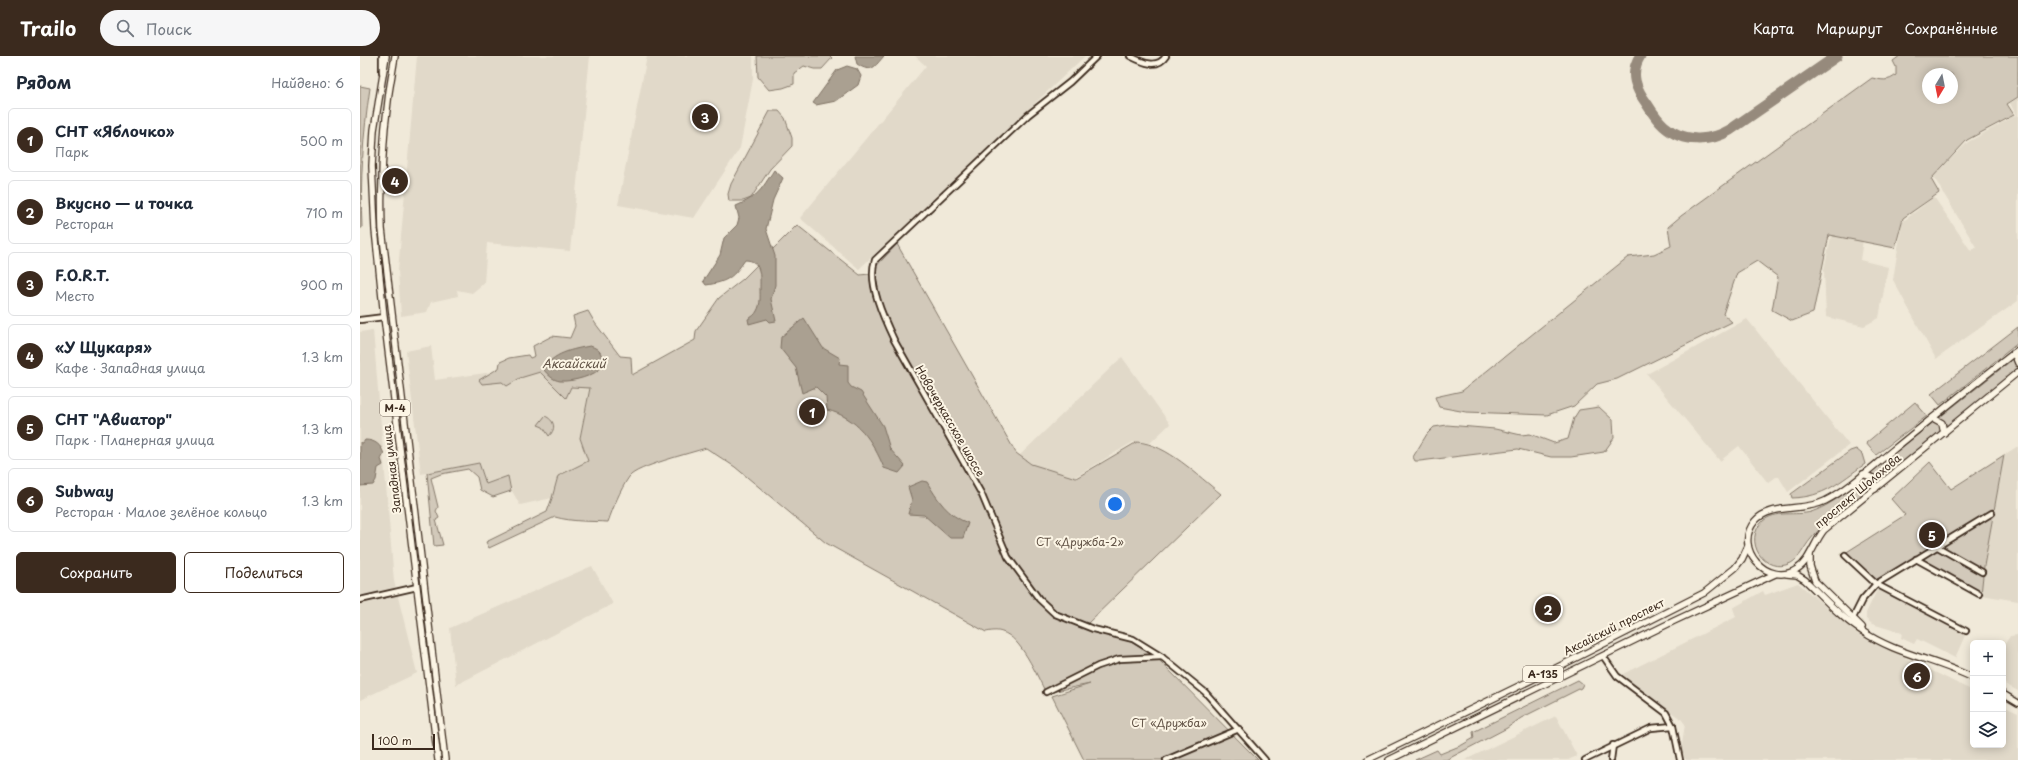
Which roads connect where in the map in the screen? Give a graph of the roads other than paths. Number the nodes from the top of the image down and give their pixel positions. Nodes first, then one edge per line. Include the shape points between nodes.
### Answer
1 (382, 56) edge
2 (386, 56) edge
3 (395, 56) edge
4 (1097, 56) edge
5 (1130, 56) edge
6 (1166, 56) edge
7 (382, 75) junction
8 (384, 317) junction
9 (360, 320) edge
10 (2016, 351) edge
11 (2018, 363) edge
12 (2018, 372) edge
13 (1933, 418) junction
14 (1944, 433) junction
15 (1863, 474) junction
16 (1875, 489) junction
17 (1992, 513) dead end
18 (1748, 546) junction
19 (1936, 546) junction
20 (1810, 553) junction
21 (1845, 555) dead end
22 (1916, 559) junction
23 (1982, 572) dead end
24 (1775, 574) junction
25 (1787, 574) junction
26 (1876, 584) junction
27 (417, 587) junction
28 (1979, 594) dead end
29 (360, 600) edge
30 (1853, 618) junction
31 (1966, 631) dead end
32 (1878, 640) junction
33 (1603, 656) junction
34 (1162, 657) junction
35 (1970, 676) edge
36 (1046, 692) dead end
37 (2006, 696) edge
38 (2018, 703) edge
39 (1673, 726) junction
40 (1239, 729) junction
41 (1613, 745) junction
42 (438, 760) edge
43 (445, 760) edge
44 (1166, 760) edge
45 (1265, 760) edge
46 (1367, 760) edge
47 (1389, 760) edge
48 (1586, 760) edge
49 (1611, 760) edge
50 (1680, 760) edge

1 - 7 street
2 - 7 main road, Западная улица / М-4
3 - 43 main road, Западная улица / М-4 via 382,147 382,229
4 - 34 street, Новочеркасское шоссе via 1070,82 1028,115 875,260 874,281 884,320 894,340 981,493 1008,557 1029,588 1056,614 1092,628 1133,639
5 - 6 street via 1154,65
7 - 8 main road, Западная улица / М-4 via 372,166 375,230
8 - 9 street
8 - 27 main road, Западная улица / М-4
10 - 11 main road
10 - 13 main road, проспект Шолохова
12 - 14 main road, проспект Шолохова
13 - 14 main road via 1942,423
13 - 15 main road, проспект Шолохова
14 - 16 main road, проспект Шолохова
15 - 16 main road via 1873,478
15 - 18 main road, проспект Шолохова via 1820,503 1802,508 1773,510 1762,515 1750,528
16 - 20 main road, проспект Шолохова via 1824,530
17 - 19 street
18 - 24 main road via 1751,557 1761,568
18 - 46 main road, Аксайский проспект / А-135 via 1735,568 1704,593
19 - 22 street
19 - 23 street
20 - 25 main road, проспект Шолохова via 1804,564
20 - 30 main road via 1813,578
21 - 26 street
22 - 26 street
22 - 28 street
24 - 25 main road
24 - 33 main road, Аксайский проспект / А-135
25 - 32 main road via 1797,575 1804,580 1851,622
26 - 30 street via 1862,600
26 - 31 street
27 - 29 street
27 - 42 main road, Западная улица / М-4
30 - 32 main road
32 - 35 main road
33 - 39 street via 1617,676 1666,713
33 - 47 main road, Аксайский проспект / А-135
34 - 36 street via 1120,659 1098,666
34 - 40 street, Новочеркасское шоссе via 1205,692
37 - 38 main road
39 - 41 street via 1651,728
39 - 50 street
40 - 44 street
40 - 45 street, Новочеркасское шоссе
41 - 48 street
41 - 49 street

